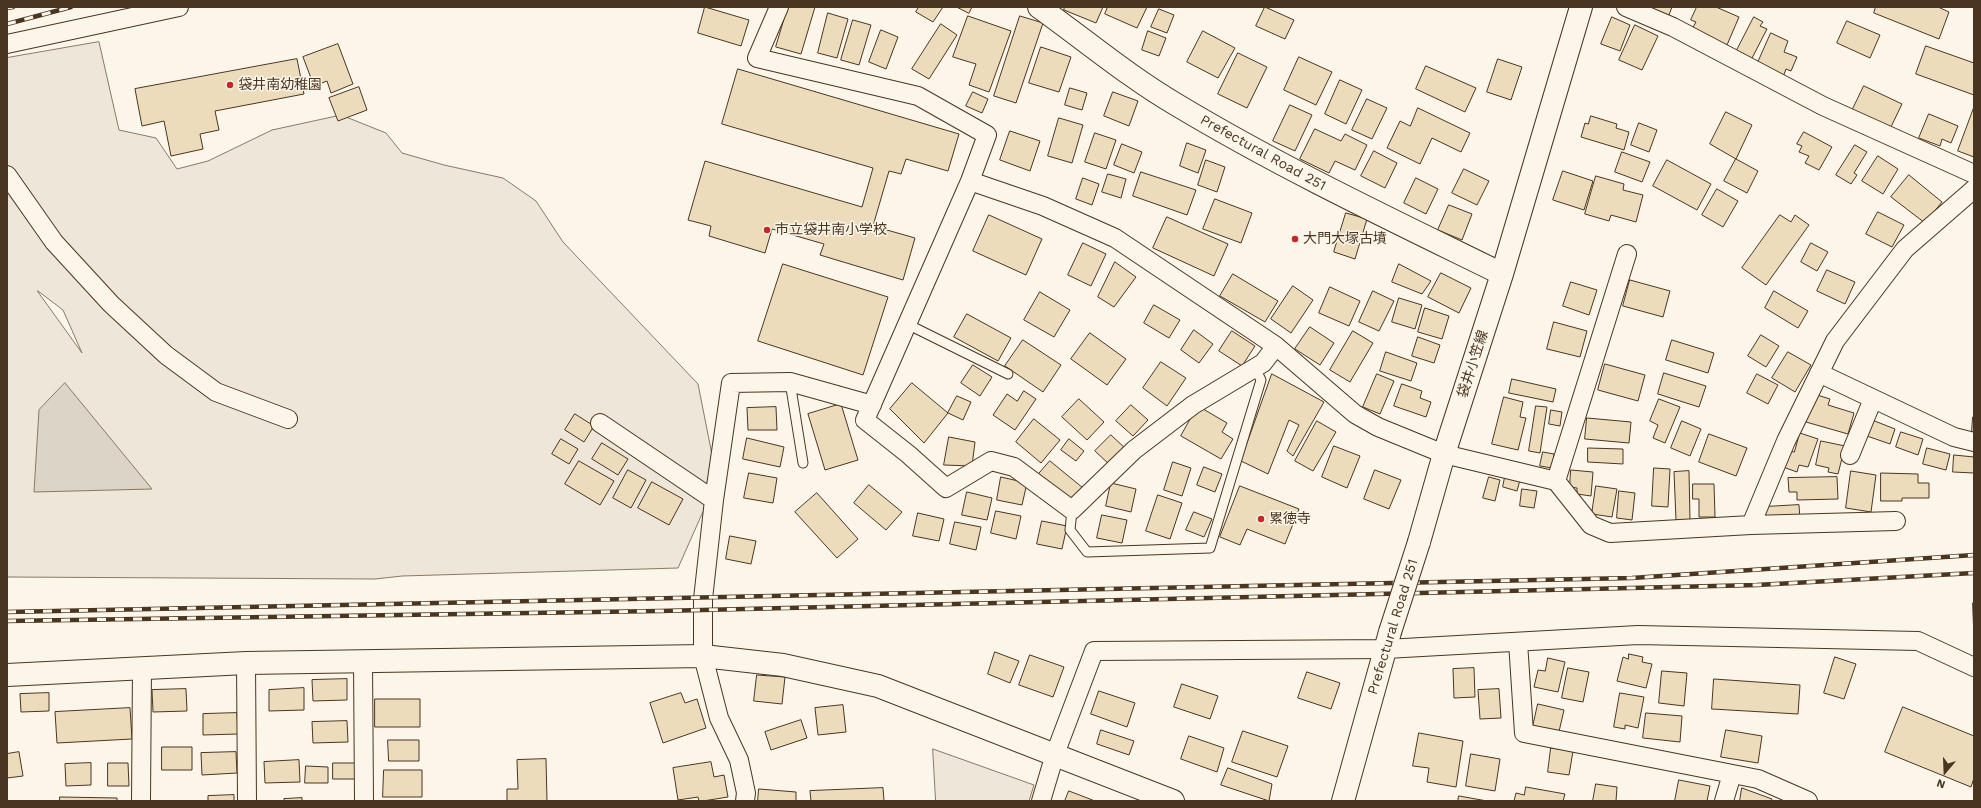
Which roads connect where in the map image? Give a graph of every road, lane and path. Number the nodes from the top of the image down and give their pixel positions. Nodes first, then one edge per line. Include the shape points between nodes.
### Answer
1 (179, 7) edge
2 (779, 7) edge
3 (1039, 7) edge
4 (1581, 7) edge
5 (1626, 7) edge
6 (7, 44) edge
7 (1974, 174) edge
8 (7, 175) edge
9 (970, 181) junction
10 (1974, 189) edge
11 (1627, 254) dead end
12 (1502, 274) junction
13 (907, 324) junction
14 (1276, 346) junction
15 (1255, 368) junction
16 (1819, 373) junction
17 (1008, 374) dead end
18 (790, 382) junction
19 (1873, 399) junction
20 (872, 405) junction
21 (288, 419) dead end
22 (600, 423) dead end
23 (1974, 442) edge
24 (1444, 454) junction
25 (1850, 455) dead end
26 (803, 463) dead end
27 (1556, 480) junction
28 (714, 500) junction
29 (1072, 510) junction
30 (1896, 521) dead end
31 (1751, 525) junction
32 (1388, 640) junction
33 (1518, 642) junction
34 (703, 656) junction
35 (363, 661) junction
36 (246, 663) junction
37 (142, 667) junction
38 (1974, 668) edge
39 (7, 675) edge
40 (1055, 754) junction
41 (1732, 774) junction
42 (141, 801) edge
43 (247, 801) edge
44 (364, 801) edge
45 (745, 801) edge
46 (1042, 801) edge
47 (1173, 801) edge
48 (1343, 801) edge
49 (1724, 801) edge
50 (1808, 801) edge

1 - 6 street
2 - 9 street via 757,58 918,96 987,135
3 - 12 street, Prefectural Road 251 via 1177,105 1339,195
4 - 12 street, 袋井小笠線
5 - 7 street via 1673,27 1823,106
8 - 21 street via 54,242 111,304 166,355 216,392
9 - 13 street
9 - 14 street via 1042,206 1115,238
10 - 16 street via 1905,249 1835,341
11 - 27 street
12 - 24 street, 袋井小笠線
13 - 17 lane
13 - 20 street
14 - 15 street
14 - 24 street via 1355,414 1378,427
15 - 29 street via 1193,405 1134,450
15 - 29 lane via 1261,380 1210,548 1087,552 1070,530
16 - 19 street
16 - 31 street via 1786,441
18 - 20 street
18 - 26 lane
18 - 28 street via 731,383
19 - 23 street via 1954,438
19 - 25 street
20 - 29 street via 865,420 946,488 991,461 1014,467
22 - 28 street
24 - 27 street
24 - 32 street, Prefectural Road 251, bridge
27 - 31 street via 1591,525 1610,533
28 - 34 street via 702,610
30 - 31 street
32 - 33 street
32 - 40 street via 1094,652
32 - 48 street, Prefectural Road 251
33 - 38 street via 1638,635 1918,641
33 - 41 street via 1524,733
34 - 35 street
34 - 40 street via 783,665 878,686
34 - 45 street via 719,718 738,760 746,793
35 - 36 street
35 - 44 street
36 - 37 street
36 - 43 street
37 - 39 street
37 - 42 street
40 - 46 street
40 - 47 street
41 - 49 street
41 - 50 street via 1758,779

